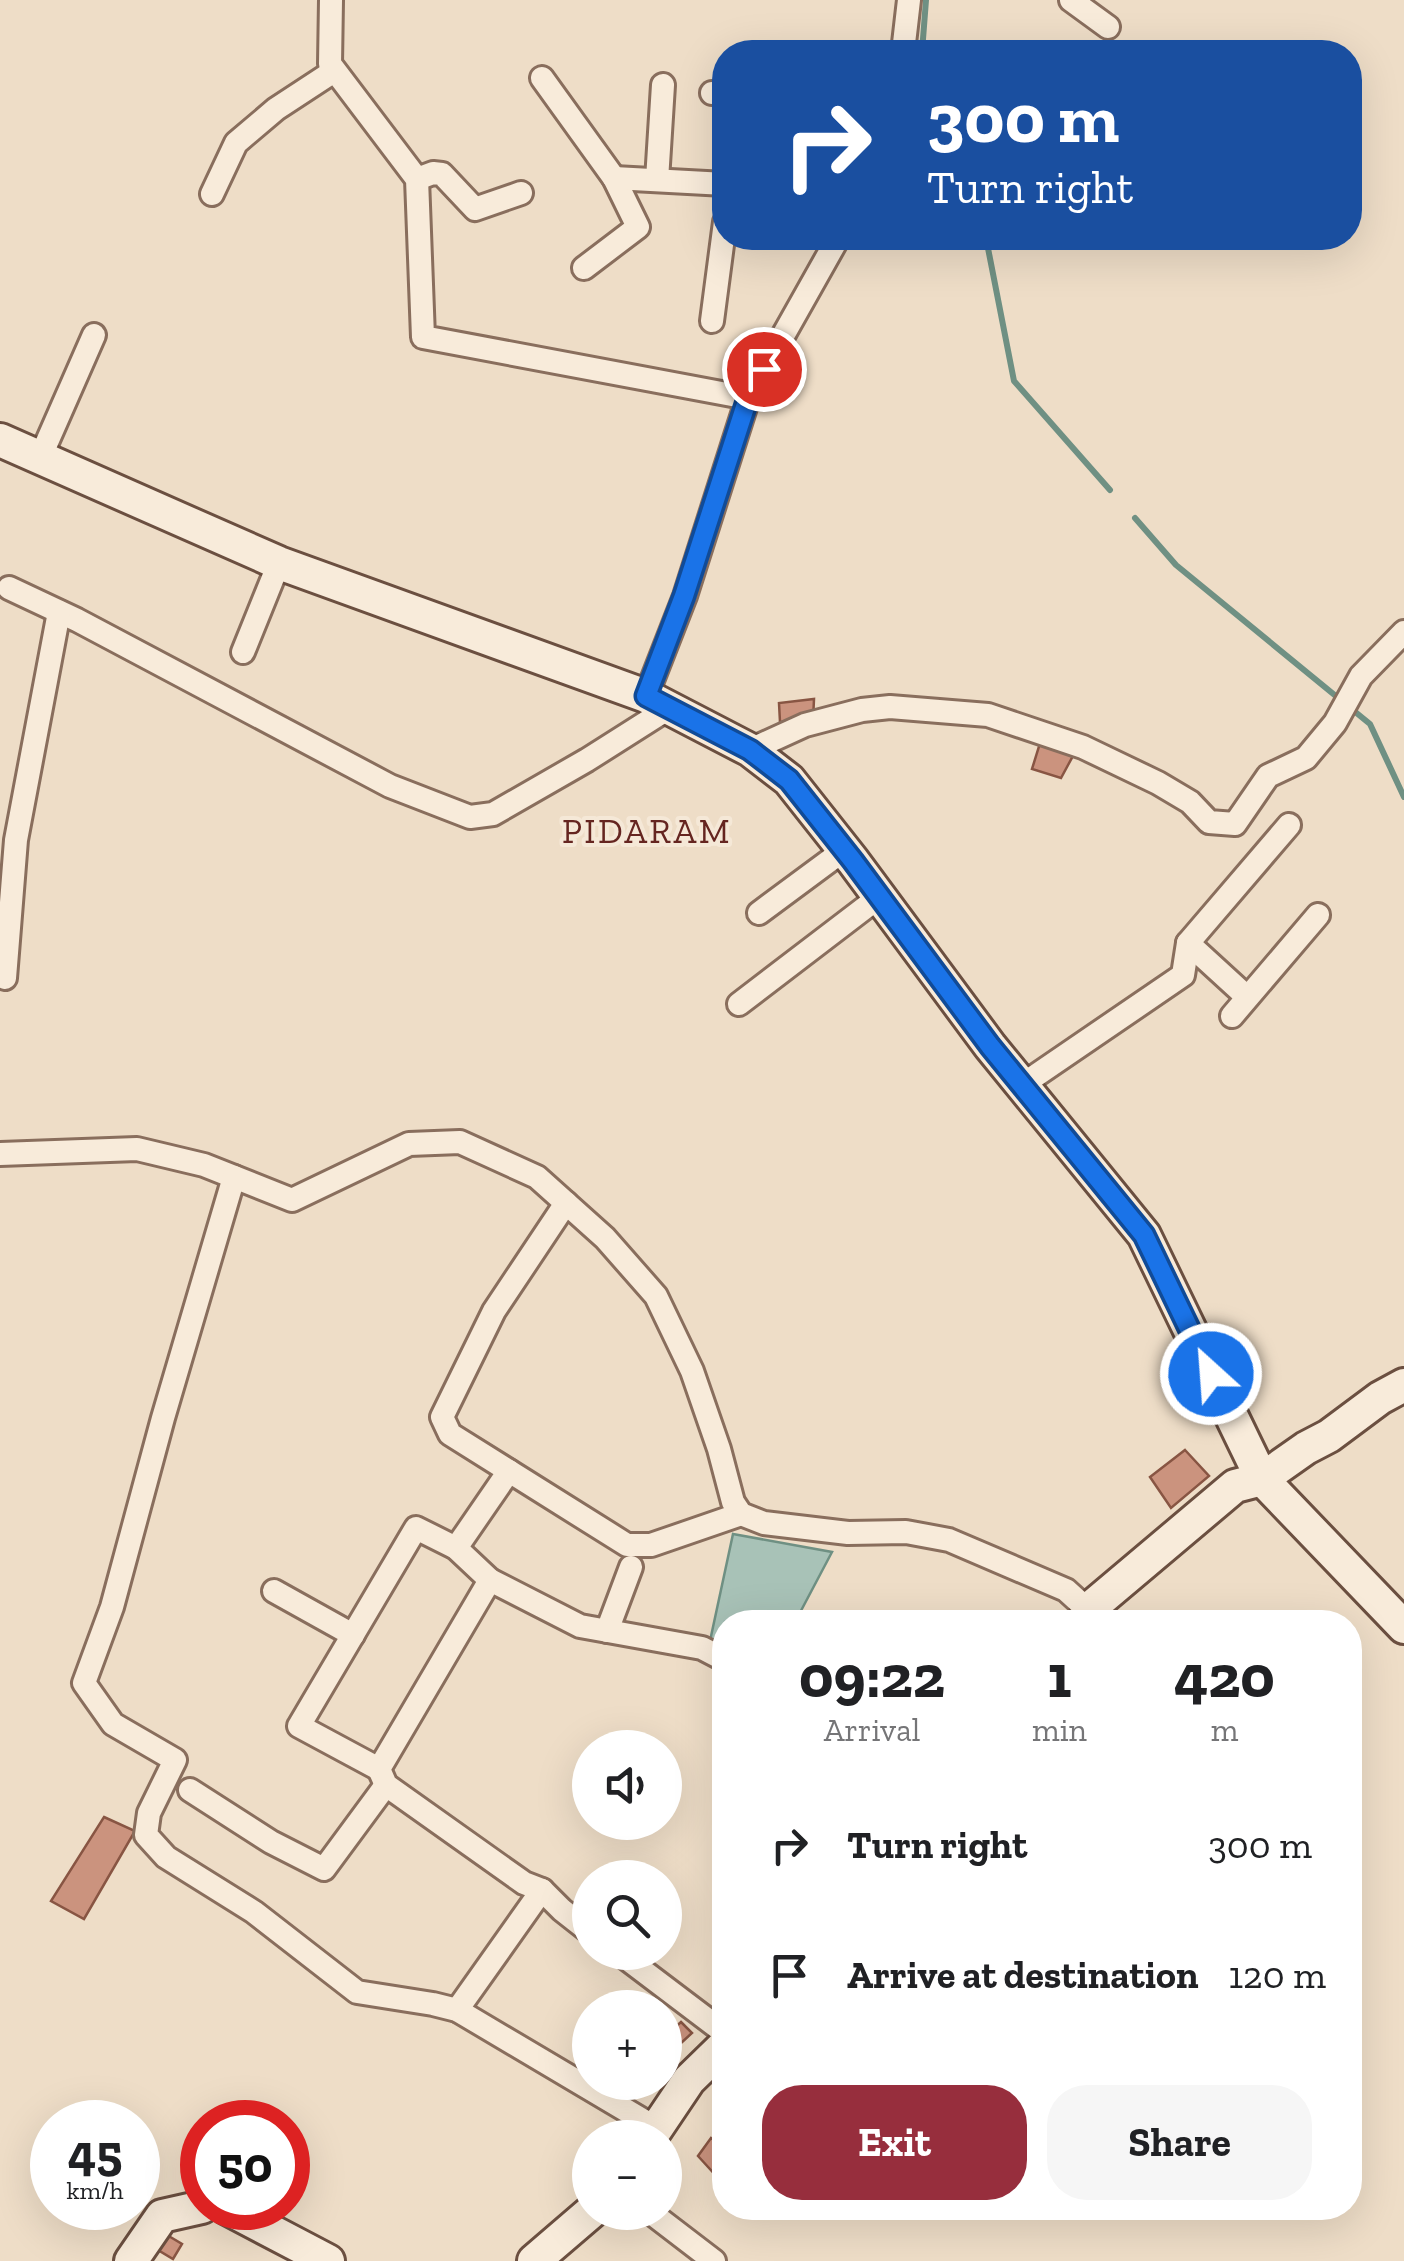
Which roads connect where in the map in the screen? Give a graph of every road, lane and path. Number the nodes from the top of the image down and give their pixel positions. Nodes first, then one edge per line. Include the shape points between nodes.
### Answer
1 (332, 0) edge
2 (909, 0) edge
3 (1071, 0) edge
4 (1108, 27) dead end
5 (904, 40) edge
6 (334, 71) junction
7 (542, 78) dead end
8 (663, 85) dead end
9 (614, 178) junction
10 (417, 180) junction
11 (656, 180) junction
12 (712, 183) edge
13 (522, 193) dead end
14 (212, 194) dead end
15 (721, 250) edge
16 (831, 250) edge
17 (584, 268) dead end
18 (712, 322) dead end
19 (94, 336) dead end
20 (748, 398) junction
21 (0, 440) edge
22 (40, 458) junction
23 (279, 563) junction
24 (9, 588) dead end
25 (59, 612) junction
26 (1404, 632) edge
27 (243, 652) dead end
28 (658, 702) junction
29 (750, 750) junction
30 (1289, 825) dead end
31 (844, 850) junction
32 (879, 897) junction
33 (759, 914) dead end
34 (1318, 916) dead end
35 (1188, 943) junction
36 (4, 978) dead end
37 (1247, 997) junction
38 (739, 1004) dead end
39 (1232, 1016) dead end
40 (1022, 1085) junction
41 (0, 1154) edge
42 (234, 1177) junction
43 (566, 1203) junction
44 (1404, 1385) edge
45 (509, 1471) junction
46 (1262, 1478) junction
47 (741, 1514) junction
48 (456, 1548) junction
49 (631, 1567) dead end
50 (490, 1580) junction
51 (274, 1591) dead end
52 (1081, 1610) edge
53 (1093, 1610) edge
54 (1404, 1627) edge
55 (607, 1631) junction
56 (353, 1635) junction
57 (712, 1653) edge
58 (383, 1777) junction
59 (190, 1790) dead end
60 (542, 1890) junction
61 (572, 1918) edge
62 (642, 1970) edge
63 (457, 2010) junction
64 (712, 2023) edge
65 (712, 2057) edge
66 (632, 2120) edge
67 (662, 2120) edge
68 (180, 2212) edge
69 (572, 2228) edge
70 (269, 2230) edge
71 (674, 2230) edge
72 (131, 2261) edge
73 (328, 2261) edge
74 (534, 2261) edge
75 (714, 2261) edge

1 - 6 street
2 - 5 street
3 - 4 street
6 - 10 street
6 - 14 street via 236,143
7 - 9 street
8 - 11 street
9 - 11 street
9 - 17 street via 638,227
10 - 13 street via 442,174 475,209
10 - 20 street via 423,338
11 - 12 street
15 - 18 street
16 - 20 street
19 - 22 street
20 - 28 street via 684,596
21 - 22 main road
22 - 23 main road
23 - 27 street
23 - 28 main road
24 - 25 street
25 - 28 street via 390,786 470,818 493,814 588,760
25 - 36 street via 16,840
26 - 29 street via 1361,676 1306,758 1268,776 1234,824 1210,822 1158,782 1083,747 988,715 862,710 805,725
28 - 29 main road
29 - 31 main road via 789,780
30 - 35 street
31 - 32 main road
31 - 33 street
32 - 38 street
32 - 40 main road
34 - 37 street
35 - 37 street
35 - 40 street via 1183,975
37 - 39 street
40 - 46 main road via 1144,1235
41 - 42 street via 137,1149
42 - 43 street via 292,1200 410,1144 460,1142 536,1178
42 - 63 street via 112,1607 84,1682 113,1724 175,1760 148,1813 146,1835 166,1857 254,1912 357,1992
43 - 45 street via 494,1311 442,1416 450,1434
43 - 47 street via 656,1296 692,1371
44 - 46 main road
45 - 47 street via 627,1544 652,1544
45 - 48 street
46 - 53 main road via 1236,1486
46 - 54 main road
47 - 52 street via 764,1523 949,1540 1066,1590
48 - 50 street
48 - 56 street via 416,1528
49 - 55 street
50 - 55 street via 580,1626
50 - 58 street
51 - 56 street
55 - 57 street
56 - 58 street via 300,1726
58 - 59 street via 324,1869
58 - 60 street
60 - 61 street
60 - 63 street
62 - 64 street
63 - 66 street
65 - 67 main road
68 - 72 main road via 162,2216
69 - 74 main road
70 - 73 main road
71 - 75 street

